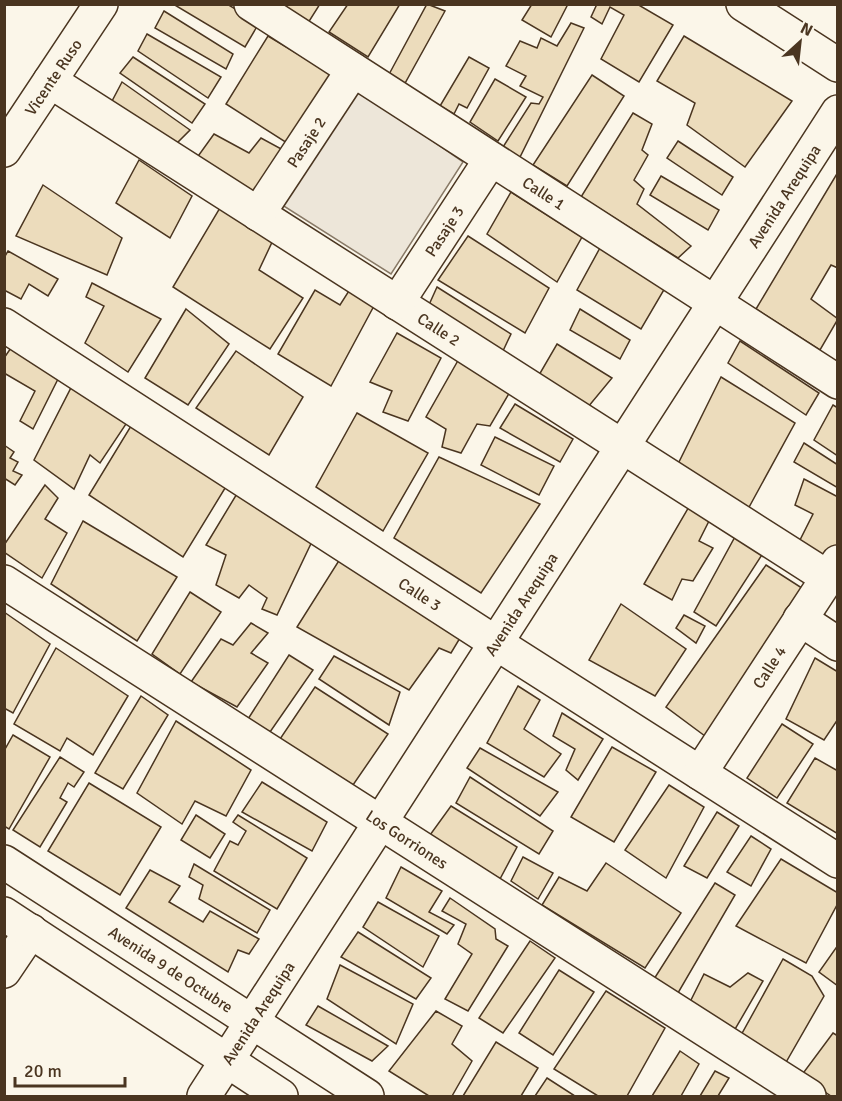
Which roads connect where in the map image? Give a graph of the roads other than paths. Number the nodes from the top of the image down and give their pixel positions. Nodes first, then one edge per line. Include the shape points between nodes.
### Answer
1 (101, 4) edge
2 (251, 4) edge
3 (743, 4) edge
4 (837, 65) edge
5 (353, 70) junction
6 (50, 81) junction
7 (837, 112) edge
8 (4, 150) edge
9 (491, 159) junction
10 (258, 214) junction
11 (397, 303) junction
12 (714, 303) junction
13 (4, 325) edge
14 (837, 382) edge
15 (622, 446) junction
16 (832, 570) edge
17 (4, 582) edge
18 (800, 620) junction
19 (496, 643) junction
20 (837, 644) edge
21 (700, 773) junction
22 (380, 822) junction
23 (837, 861) edge
24 (4, 862) edge
25 (18, 922) edge
26 (4, 971) edge
27 (252, 1022) junction
28 (226, 1061) junction
29 (204, 1096) edge
30 (281, 1096) edge
31 (367, 1096) edge
32 (809, 1096) edge

1 - 6 street, Vicente Ruso
2 - 5 street, Calle 1
3 - 4 street
5 - 9 street, Calle 1
5 - 10 street, Pasaje 2
6 - 8 street, Vicente Ruso
6 - 10 street, Calle 2
7 - 12 street, Avenida Arequipa
9 - 11 street, Pasaje 3
9 - 12 street, Calle 1
10 - 11 street, Calle 2
11 - 15 street, Calle 2
12 - 14 street, Calle 1
12 - 15 street, Avenida Arequipa
13 - 19 street, Calle 3
15 - 16 street, Calle 2
15 - 19 street, Avenida Arequipa
16 - 18 street, Calle 4
17 - 22 street, Los Gorriones
18 - 20 street
18 - 21 street, Calle 4
19 - 21 street, Calle 3
19 - 22 street, Avenida Arequipa
21 - 23 street, Calle 3
22 - 27 street, Avenida Arequipa
22 - 32 street, Los Gorriones
24 - 27 street, Avenida 9 de Octubre
25 - 26 street
25 - 28 street
27 - 28 street, Avenida Arequipa
27 - 31 street, Avenida 9 de Octubre
28 - 29 street, Avenida Arequipa
28 - 30 street

